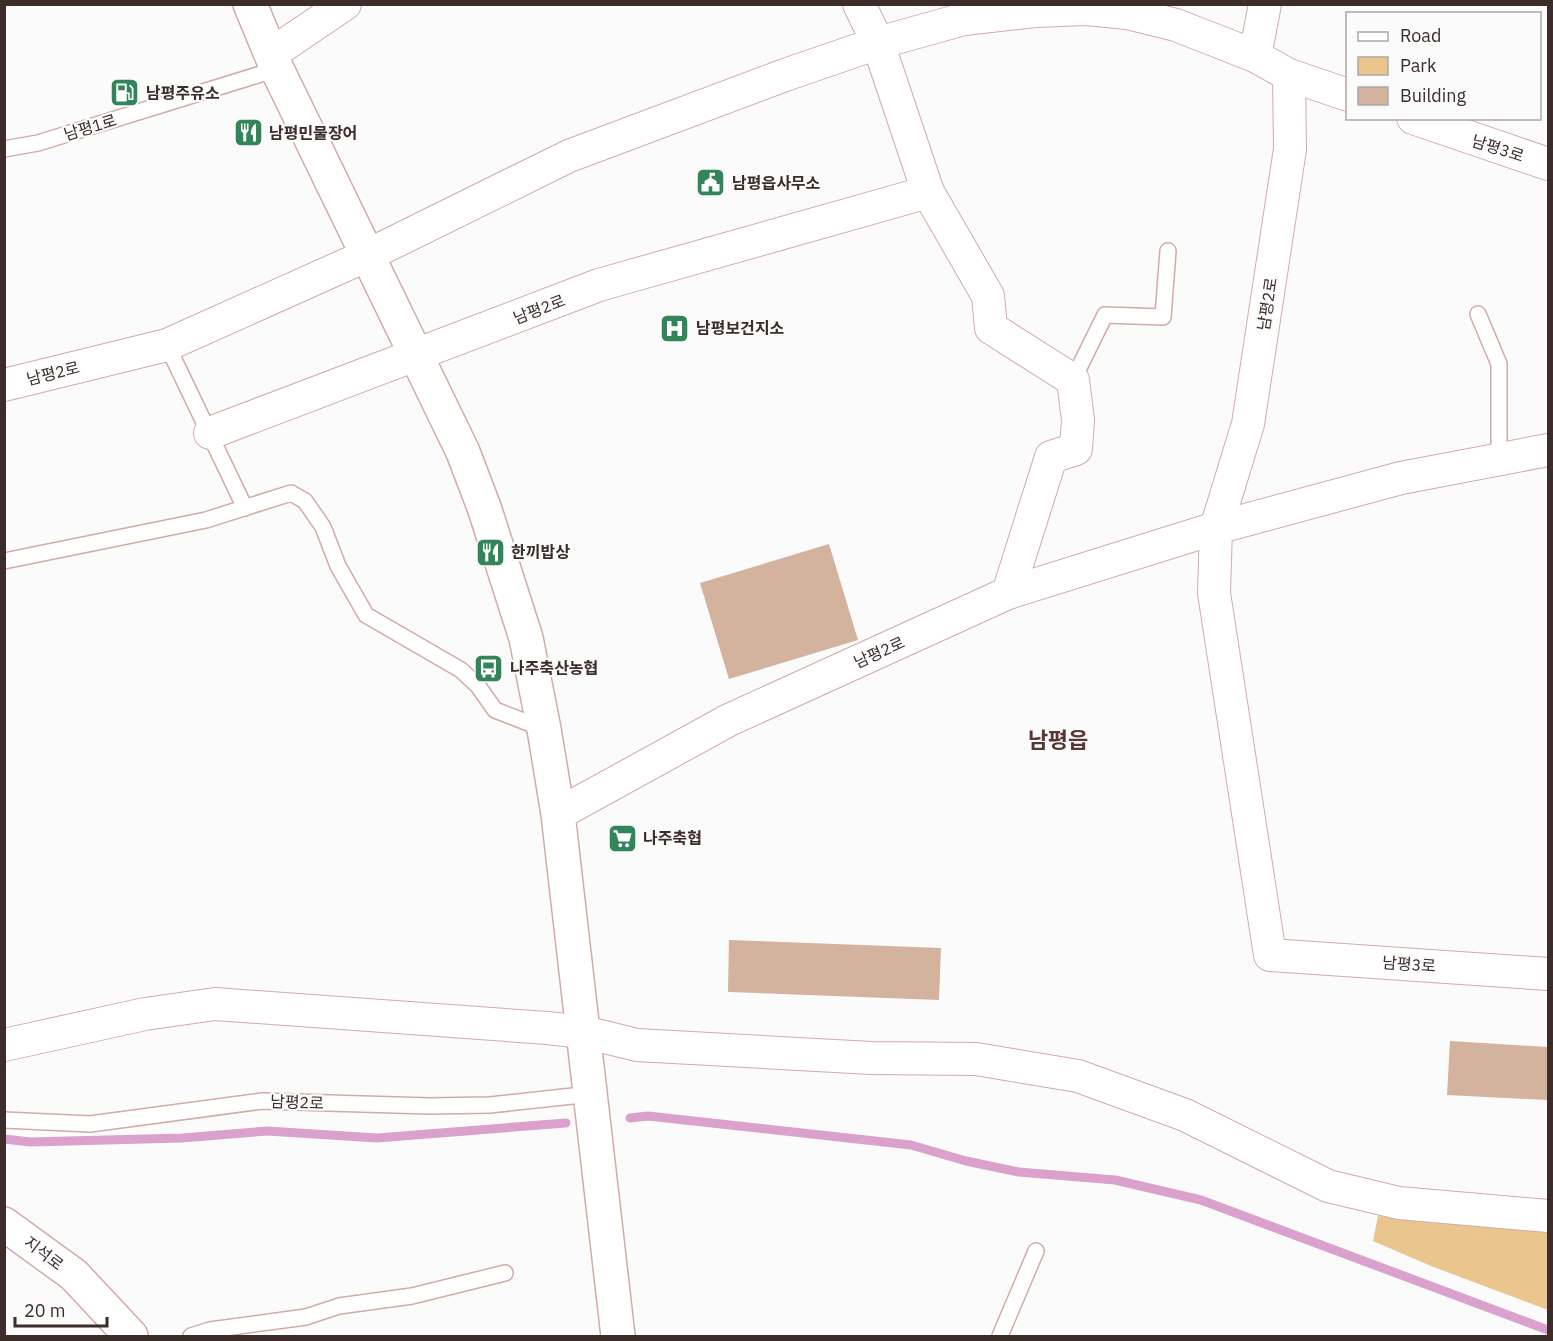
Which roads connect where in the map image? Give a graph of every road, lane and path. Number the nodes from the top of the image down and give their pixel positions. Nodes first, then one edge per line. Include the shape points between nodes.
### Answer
1 (250, 4) edge
2 (345, 4) edge
3 (859, 4) edge
4 (1265, 4) edge
5 (878, 43) junction
6 (1255, 56) junction
7 (274, 62) junction
8 (1290, 75) junction
9 (1346, 95) edge
10 (1419, 120) edge
11 (4, 149) edge
12 (1548, 164) edge
13 (928, 192) junction
14 (1168, 251) dead end
15 (368, 255) junction
16 (1478, 314) dead end
17 (167, 345) junction
18 (416, 357) junction
19 (1073, 380) junction
20 (4, 385) edge
21 (210, 433) junction
22 (1548, 450) edge
23 (1499, 460) junction
24 (245, 508) junction
25 (1216, 528) junction
26 (4, 561) edge
27 (1008, 593) junction
28 (544, 729) junction
29 (558, 814) junction
30 (1270, 955) joint
31 (1548, 974) edge
32 (584, 1032) junction
33 (4, 1045) edge
34 (591, 1094) junction
35 (4, 1120) edge
36 (1548, 1216) edge
37 (4, 1224) edge
38 (1036, 1251) dead end
39 (505, 1273) dead end
40 (131, 1336) edge
41 (191, 1336) edge
42 (618, 1336) edge
43 (1000, 1336) edge

1 - 7 street
2 - 7 street
3 - 5 street
4 - 6 street
5 - 6 street, 남평2로 via 964,19 1086,9 1127,13 1176,25
5 - 13 street
5 - 15 street, 남평2로 via 569,156
6 - 8 street
7 - 11 lane, 남평1로 via 38,143
7 - 15 street
8 - 9 street
8 - 25 street, 남평2로 via 1290,149 1248,424
10 - 12 street, 남평3로
13 - 18 street, 남평2로 via 599,285
13 - 19 street via 988,296 991,328
14 - 19 lane via 1163,317 1105,315
15 - 17 street, 남평2로
15 - 18 street
16 - 23 lane via 1499,364
17 - 20 street, 남평2로
17 - 21 lane
18 - 21 street, 남평2로
18 - 28 street via 463,452 485,510 526,638
19 - 27 street via 1078,420 1076,448 1051,457
21 - 24 lane
22 - 23 street, 남평2로
23 - 25 street, 남평2로 via 1401,478
24 - 26 lane via 206,520
24 - 28 lane via 291,493 305,501 323,527 338,566 366,615 461,670 495,710
25 - 27 street, 남평2로
25 - 30 street, 남평2로 via 1214,593
27 - 29 street, 남평2로 via 729,720
28 - 29 street
29 - 32 street
30 - 31 street, 남평3로
32 - 33 street via 215,1004 145,1014
32 - 34 street
32 - 36 street via 637,1045 871,1058 976,1059 1078,1076 1185,1115 1328,1186 1399,1203
34 - 35 lane, 남평2로 via 490,1105 262,1101 90,1124
34 - 42 street
37 - 40 street, 지석로 via 74,1275
38 - 43 lane
39 - 41 lane via 412,1296 339,1306 306,1317

